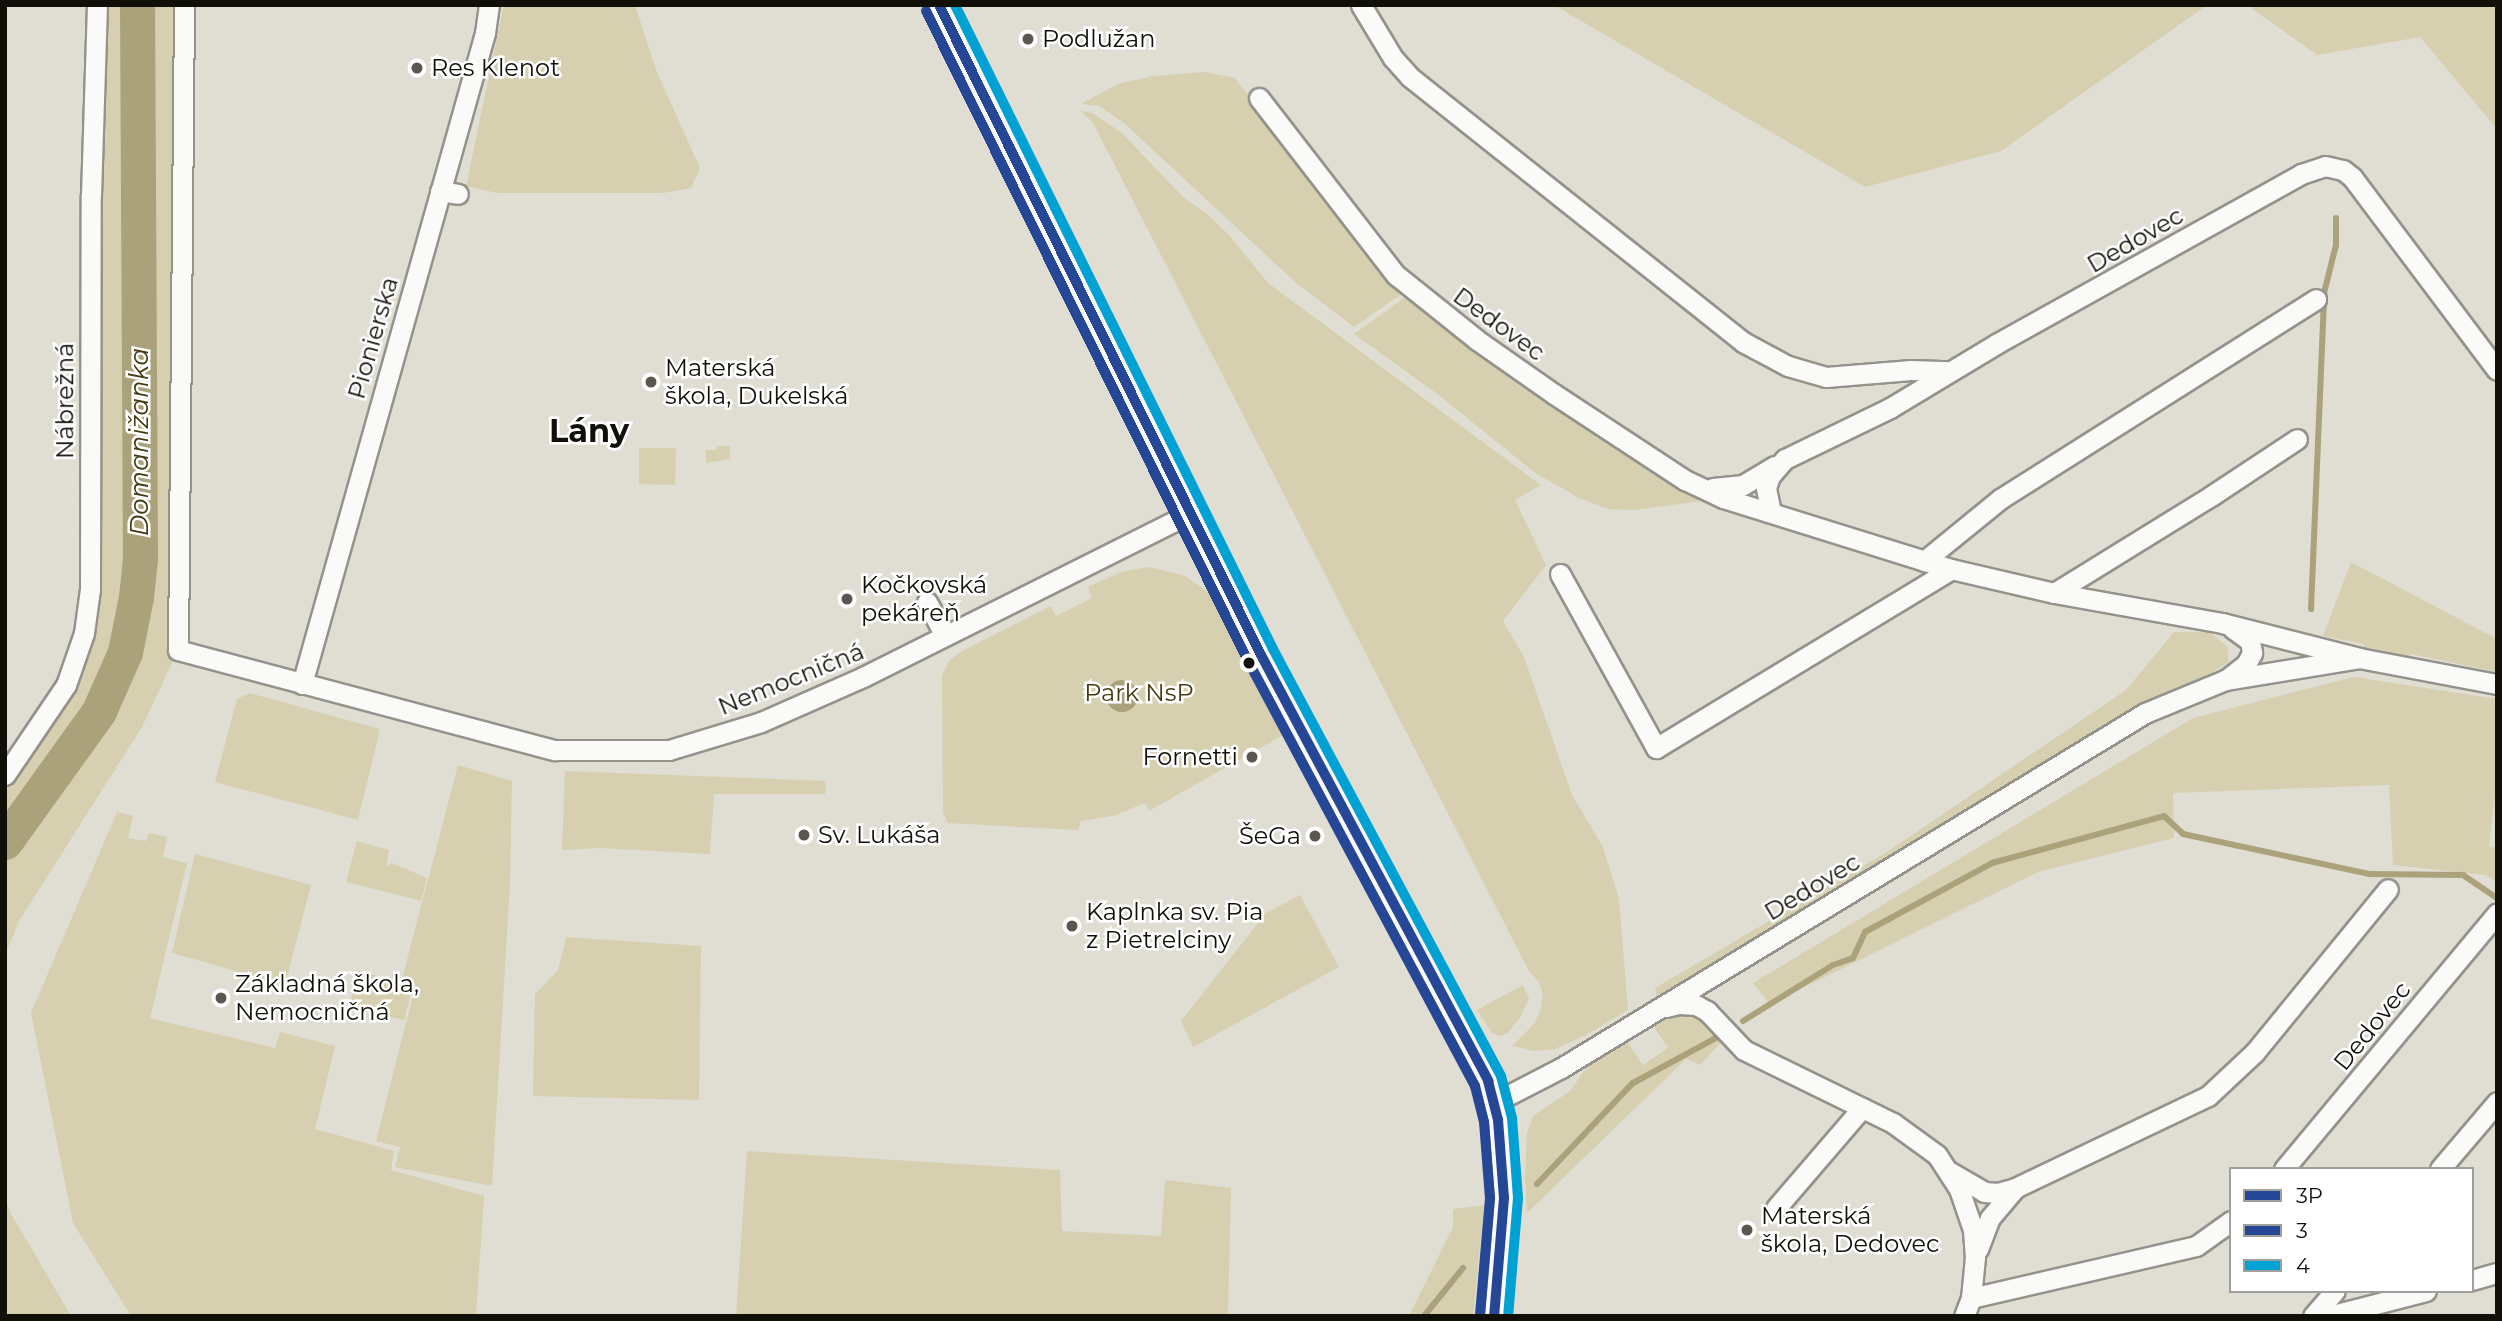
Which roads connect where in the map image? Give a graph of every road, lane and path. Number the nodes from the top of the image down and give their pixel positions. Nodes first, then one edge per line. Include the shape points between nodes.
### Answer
1 (97, 5) edge
2 (184, 5) edge
3 (489, 5) edge
4 (939, 5) edge
5 (1361, 5) edge
6 (1259, 98) dead end
7 (2316, 299) dead end
8 (2497, 370) edge
9 (1949, 371) junction
10 (2297, 439) dead end
11 (1785, 459) junction
12 (1685, 480) junction
13 (1771, 512) junction
14 (1191, 513) junction
15 (1924, 561) junction
16 (1951, 569) junction
17 (1560, 574) dead end
18 (2054, 593) junction
19 (927, 601) dead end
20 (2222, 623) junction
21 (945, 636) junction
22 (2359, 657) junction
23 (2225, 680) junction
24 (302, 684) junction
25 (2497, 684) edge
26 (5, 775) edge
27 (2388, 889) dead end
28 (2497, 913) edge
29 (1659, 1008) junction
30 (1495, 1102) junction
31 (2497, 1102) edge
32 (1862, 1108) junction
33 (2286, 1167) edge
34 (2442, 1167) edge
35 (1950, 1172) junction
36 (2015, 1188) junction
37 (1776, 1208) dead end
38 (2229, 1222) edge
39 (1975, 1257) junction
40 (2497, 1273) edge
41 (2474, 1279) edge
42 (2333, 1293) edge
43 (2418, 1293) edge
44 (1968, 1307) edge
45 (1494, 1316) edge
46 (2314, 1316) edge
47 (2329, 1316) edge

1 - 26 street, Nábrežná via 86,622 66,685
2 - 24 street, Nemocničná via 178,650
3 - 24 street, Pionierska via 449,193
4 - 14 street
5 - 9 street via 1410,77 1743,342 1788,366 1826,377
6 - 12 street, Dedovec via 1380,256 1414,291 1554,394
7 - 15 street via 2000,499
8 - 9 street, Dedovec via 2352,177 2325,166 2301,174
9 - 11 street, Dedovec via 1890,408
10 - 18 street
11 - 12 street, Dedovec via 1734,488 1708,488
11 - 13 street via 1766,488
12 - 13 street, Dedovec via 1723,498
13 - 15 street, Dedovec
14 - 21 street, Nemocničná
14 - 30 street via 1273,678 1469,1043
15 - 16 street, Dedovec
16 - 17 street via 1656,748
16 - 18 street, Dedovec
18 - 20 street, Dedovec
19 - 21 street
20 - 22 street, Dedovec
20 - 23 street via 2245,635 2252,647 2246,664
21 - 24 street, Nemocničná via 761,722 669,750 555,750
22 - 23 street, Dedovec
22 - 25 street, Dedovec
23 - 29 street, Dedovec via 2145,713
27 - 36 street via 2255,1052 2208,1096
28 - 33 street, Dedovec
29 - 30 street, Dedovec
29 - 32 street via 1679,1004 1707,1011 1732,1041
30 - 45 street via 1504,1205
31 - 34 street
32 - 35 street via 1917,1138
32 - 37 street
35 - 36 street via 1983,1192
35 - 39 street via 1966,1205
36 - 39 street via 1990,1218
38 - 44 street via 2196,1246
39 - 44 street
40 - 41 street
42 - 46 street
43 - 47 street

